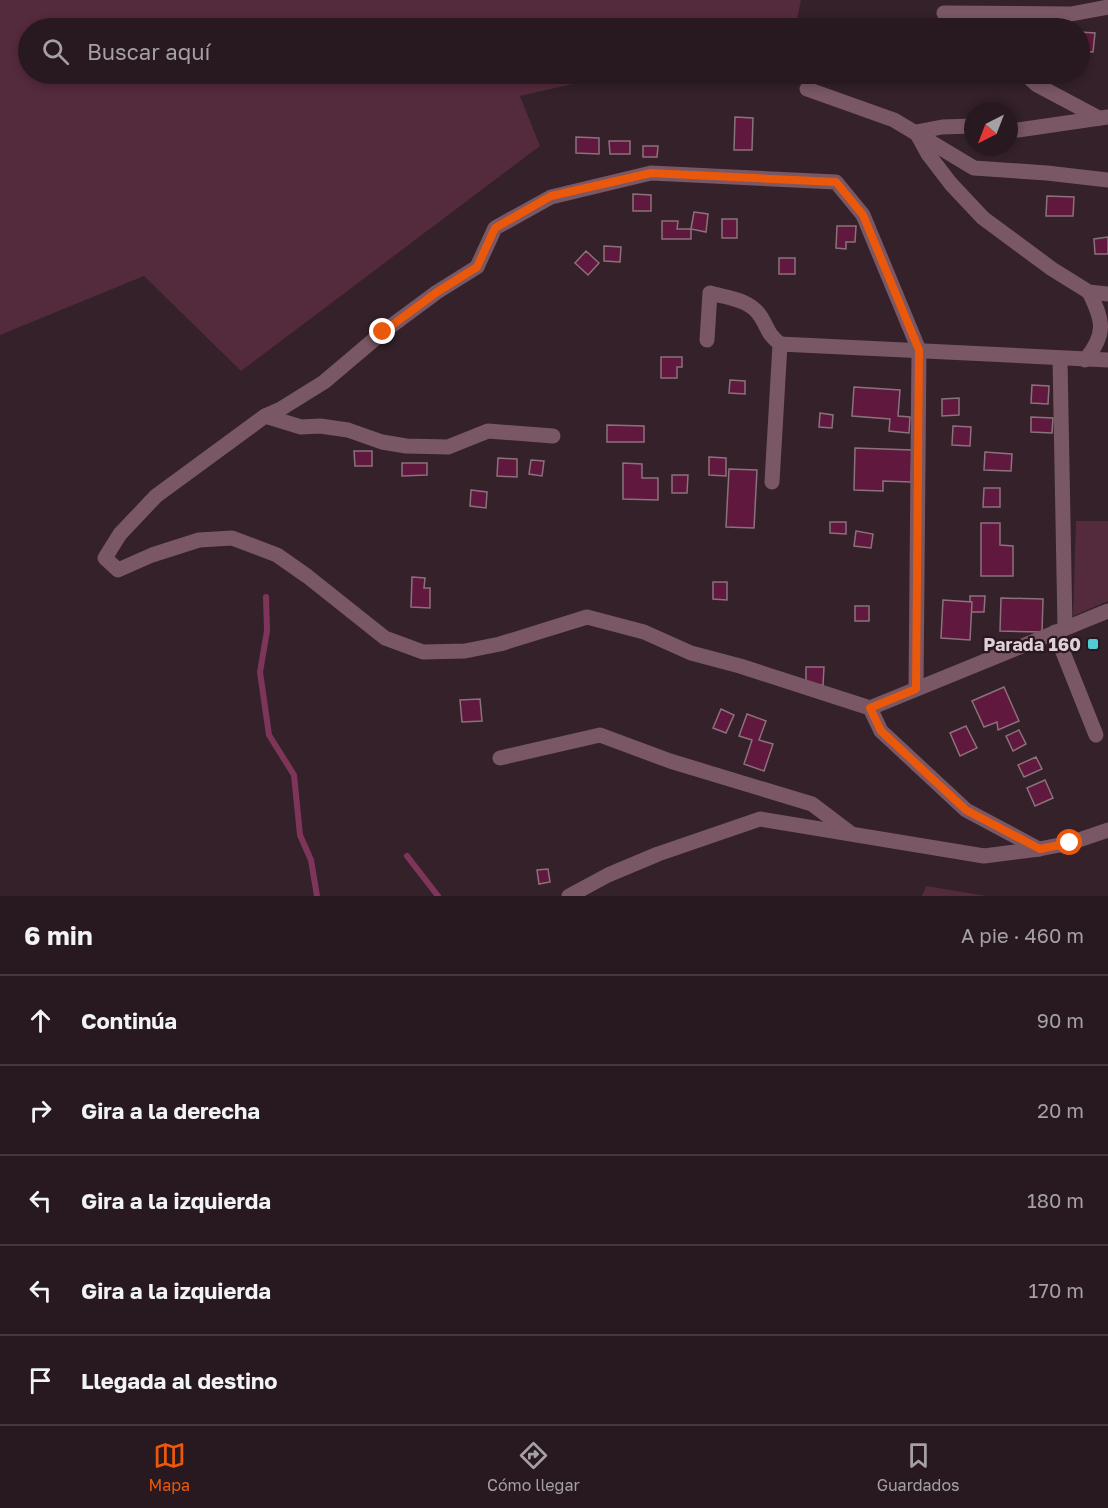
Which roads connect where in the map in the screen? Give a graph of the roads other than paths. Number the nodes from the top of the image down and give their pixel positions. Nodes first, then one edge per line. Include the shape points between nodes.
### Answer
1 (1108, 7) edge
2 (954, 18) edge
3 (1036, 84) edge
4 (807, 89) dead end
5 (1103, 118) edge
6 (964, 126) edge
7 (1018, 130) edge
8 (916, 132) junction
9 (1108, 180) edge
10 (1089, 292) junction
11 (1108, 294) edge
12 (707, 340) dead end
13 (780, 344) junction
14 (919, 350) junction
15 (1060, 359) junction
16 (1085, 360) junction
17 (1108, 360) edge
18 (265, 416) junction
19 (553, 436) dead end
20 (772, 482) dead end
21 (1108, 611) edge
22 (1060, 630) junction
23 (916, 689) junction
24 (870, 708) junction
25 (1096, 735) dead end
26 (500, 758) dead end
27 (1108, 830) edge
28 (852, 834) junction
29 (1040, 849) junction
30 (569, 896) edge

1 - 2 street via 1071,14 944,12
3 - 5 street
4 - 8 street via 894,120
5 - 7 street
6 - 8 street
8 - 9 street via 974,168
8 - 10 street via 951,184 983,218
10 - 11 street
10 - 16 street via 1099,312 1101,332 1097,346
12 - 13 street via 710,293 748,303 769,335
13 - 14 street
13 - 20 street
14 - 15 street
14 - 18 street via 863,215 836,182 651,173 551,196 495,228 477,267 410,312 324,382
14 - 23 street
15 - 16 street
15 - 22 street
16 - 17 street
18 - 19 street via 301,427 348,430 406,446 448,447 488,431
18 - 24 street via 156,496 120,534 105,558 118,570 199,540 232,538 277,555 385,638 423,652 465,651 500,644 587,617 644,632 691,653
21 - 22 street
22 - 23 street
22 - 25 street
23 - 24 street
24 - 29 street via 881,731 966,810
26 - 28 street via 600,735 670,761 812,804
27 - 29 street
28 - 29 street via 984,856
28 - 30 street via 760,819 658,854

